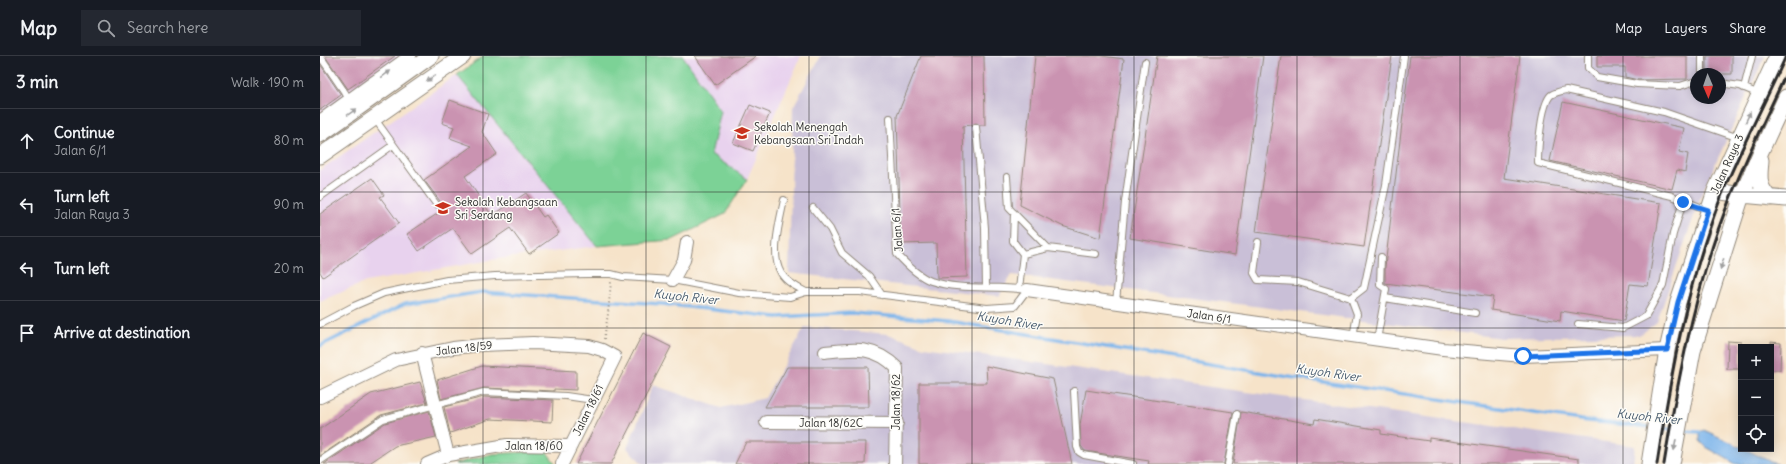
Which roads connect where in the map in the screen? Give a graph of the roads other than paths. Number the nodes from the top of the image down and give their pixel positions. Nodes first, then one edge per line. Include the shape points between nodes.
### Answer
1 (320, 56) edge
2 (410, 56) edge
3 (431, 56) edge
4 (463, 56) edge
5 (1404, 56) edge
6 (1588, 56) edge
7 (1702, 56) edge
8 (1752, 56) edge
9 (1777, 56) edge
10 (1146, 62) dead end
11 (1702, 68) edge
12 (1690, 83) edge
13 (1726, 84) edge
14 (1744, 88) junction
15 (1759, 94) junction
16 (1786, 97) edge
17 (350, 100) junction
18 (374, 118) junction
19 (890, 118) dead end
20 (320, 121) edge
21 (976, 127) dead end
22 (320, 135) edge
23 (1739, 138) junction
24 (393, 145) junction
25 (1762, 149) junction
26 (320, 156) edge
27 (1007, 176) dead end
28 (1715, 191) junction
29 (1742, 196) junction
30 (320, 197) edge
31 (1780, 198) edge
32 (784, 200) dead end
33 (1683, 202) junction
34 (436, 204) dead end
35 (813, 208) dead end
36 (1708, 210) junction
37 (1014, 213) junction
38 (687, 242) dead end
39 (1258, 242) dead end
40 (1048, 248) junction
41 (1023, 254) junction
42 (1096, 254) dead end
43 (1381, 257) dead end
44 (673, 280) junction
45 (986, 286) junction
46 (1023, 290) junction
47 (806, 292) junction
48 (882, 294) junction
49 (1351, 298) junction
50 (1385, 298) junction
51 (1116, 303) junction
52 (1475, 313) dead end
53 (320, 324) edge
54 (1578, 324) dead end
55 (1353, 337) junction
56 (1377, 340) junction
57 (1667, 350) junction
58 (825, 352) dead end
59 (422, 354) junction
60 (615, 357) joint
61 (1074, 391) dead end
62 (320, 397) edge
63 (594, 400) junction
64 (436, 406) junction
65 (1237, 414) dead end
66 (766, 422) dead end
67 (896, 423) junction
68 (571, 446) junction
69 (448, 455) junction
70 (320, 461) edge
71 (1650, 463) edge
72 (427, 464) edge
73 (562, 464) edge
74 (895, 464) edge
75 (1133, 464) edge
76 (1228, 464) edge
77 (1672, 464) edge

1 - 17 lane
17 -> 2 street
22 -> 3 street
4 -> 18 street
5 - 49 lane via 1386,185 1364,288
6 - 12 lane via 1588,68 1597,77 1637,84 1680,86
7 - 11 lane
8 - 14 lane
9 - 15 street, Jalan Raya 3
10 - 51 lane via 1125,202
13 - 14 lane
14 - 15 lane
23 -> 15 street, Jalan Raya 3
16 - 25 street
17 - 20 street
18 - 24 lane
18 - 26 street
19 - 45 lane, Jalan 6/1 via 897,254 905,264 930,280 958,286
21 - 45 lane via 985,228
23 - 28 street, Jalan Raya 3
23 - 33 lane via 1664,112 1566,90 1550,96 1541,124 1538,163 1672,196
24 - 30 lane
24 - 34 lane
25 - 29 street
25 - 31 street via 1760,179 1763,191
27 - 37 lane via 1009,208
28 - 29 street
28 - 36 street, Jalan Raya 3
29 - 31 street
29 -> 77 street via 1693,351
32 - 47 lane via 775,249 781,274
33 - 36 lane
33 - 54 lane via 1673,234 1663,285 1646,316 1623,328
35 - 48 lane via 830,229 842,253 869,276
36 - 57 street, Jalan Raya 3 via 1678,302
37 - 40 lane
37 - 41 lane via 1013,241
38 - 44 street via 684,260
39 - 49 lane via 1254,273 1258,280 1298,282
40 - 41 lane
40 - 42 lane
41 - 46 lane
43 - 50 lane via 1380,285 1386,289
44 - 47 lane via 739,293 790,297
44 - 53 lane via 611,274 495,276 446,280 384,293
45 - 46 lane, Jalan 6/1
46 - 48 lane via 1015,306 987,308
46 - 51 street, Jalan 6/1
47 - 48 lane
49 - 55 lane via 1357,314
50 - 52 lane
50 - 56 lane
51 - 55 street, Jalan 6/1
55 - 56 street, Jalan 6/1
56 - 57 street, Jalan 6/1 via 1523,356
57 - 71 street, Jalan Raya 3
58 - 67 street, Jalan 18/62 via 859,348 880,356 896,368
59 - 60 street, Jalan 18/59 via 482,345 533,343 589,346
59 - 62 street, Jalan 18/59 via 396,360
59 - 64 street
60 - 63 street, Jalan 18/61
61 - 75 lane via 1079,452
63 - 64 lane via 484,392
63 - 68 street, Jalan 18/61
64 - 69 street
64 - 70 lane via 383,419
65 - 76 lane
66 - 67 street, Jalan 18/62C
67 - 74 street, Jalan 18/62
68 - 69 street, Jalan 18/60 via 507,445
68 - 73 street, Jalan 18/61
69 - 72 street, Jalan 18/60

